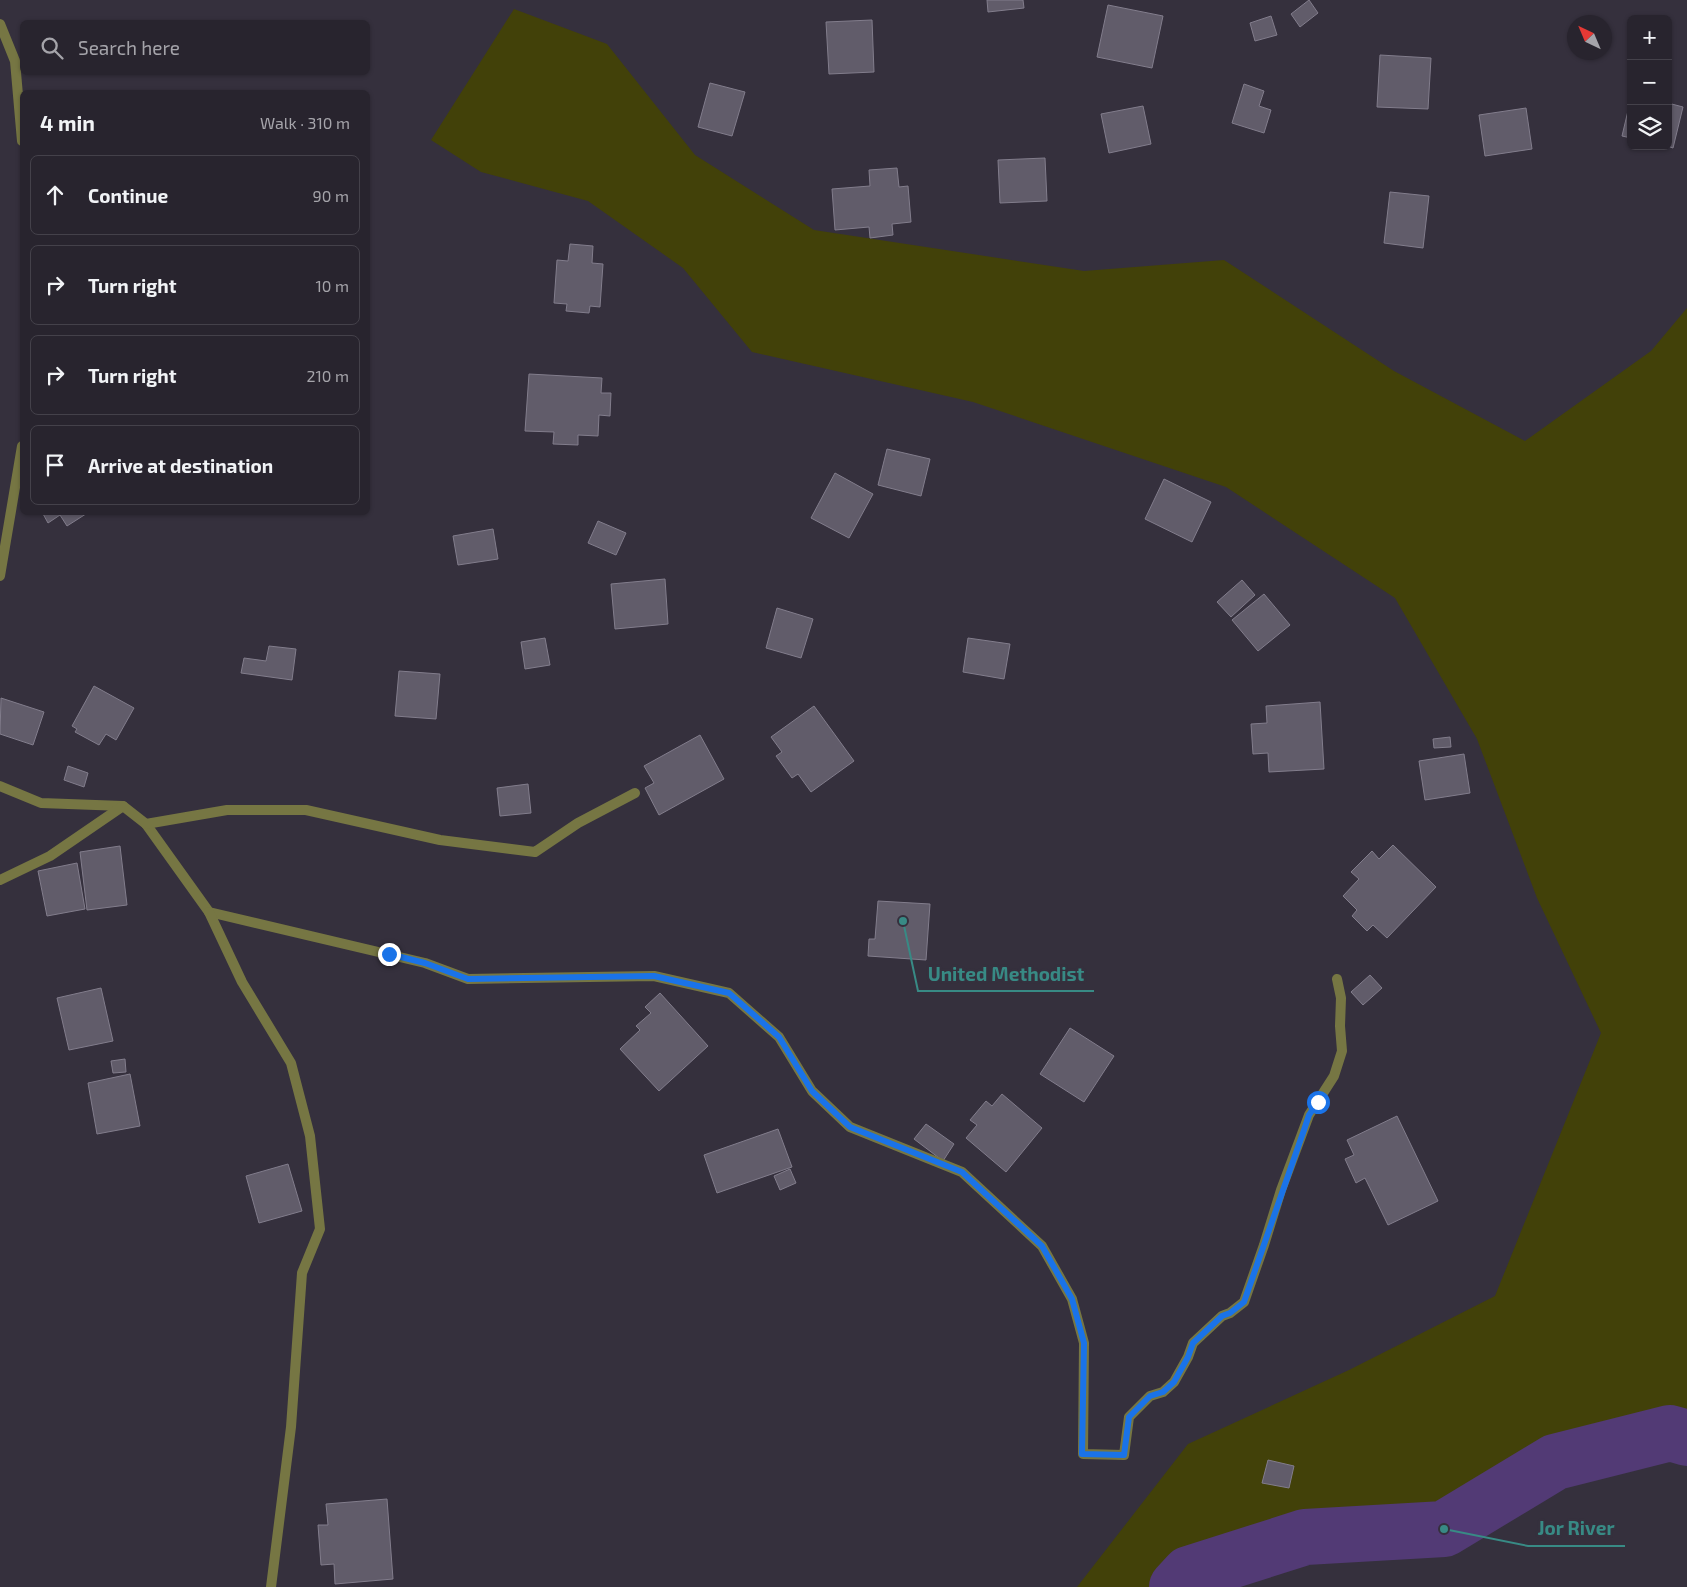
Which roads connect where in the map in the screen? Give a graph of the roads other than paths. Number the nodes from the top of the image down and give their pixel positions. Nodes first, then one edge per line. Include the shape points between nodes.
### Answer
1 (0, 24) edge
2 (20, 118) edge
3 (20, 458) edge
4 (0, 576) edge
5 (0, 786) edge
6 (635, 793) dead end
7 (123, 806) junction
8 (146, 824) junction
9 (0, 880) edge
10 (208, 912) junction
11 (1337, 979) dead end
12 (271, 1587) edge

1 - 2 street via 15,61
3 - 4 street
5 - 7 street via 41,803
6 - 8 street via 578,823 535,852 440,840 306,810 227,810
7 - 8 street
7 - 9 street via 50,856
8 - 10 street
10 - 11 street via 425,963 468,979 654,976 729,993 779,1037 812,1091 850,1127 962,1172 1042,1246 1072,1299 1084,1343 1082,1454 1124,1455 1129,1417 1150,1396 1163,1392 1174,1382 1193,1343 1222,1316 1244,1302 1309,1115 1334,1076 1342,1051 1341,998
10 - 12 street via 242,982 291,1063 310,1136 320,1229 302,1273 291,1427

